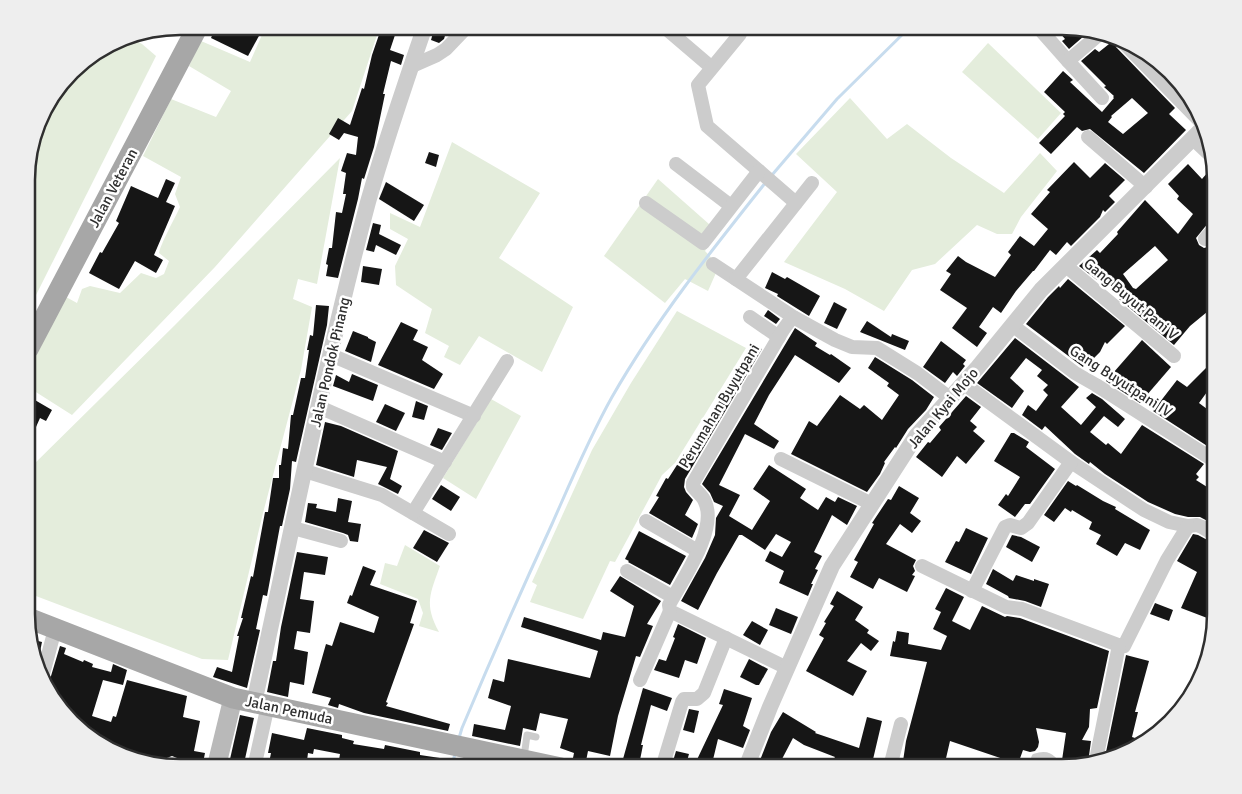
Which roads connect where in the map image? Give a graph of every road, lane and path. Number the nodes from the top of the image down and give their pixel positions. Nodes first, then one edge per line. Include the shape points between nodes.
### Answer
1 (181, 35) edge
2 (193, 35) edge
3 (422, 35) edge
4 (459, 35) edge
5 (674, 35) edge
6 (739, 35) edge
7 (1045, 35) edge
8 (1094, 39) edge
9 (1068, 61) junction
10 (412, 66) junction
11 (711, 67) junction
12 (1157, 70) edge
13 (1102, 98) dead end
14 (1187, 106) edge
15 (148, 108) junction
16 (1198, 134) edge
17 (1088, 137) dead end
18 (676, 164) dead end
19 (766, 177) junction
20 (812, 183) dead end
21 (1146, 187) junction
22 (646, 203) dead end
23 (796, 203) junction
24 (731, 206) junction
25 (713, 264) dead end
26 (1066, 266) junction
27 (736, 278) junction
28 (35, 313) edge
29 (750, 318) dead end
30 (795, 318) junction
31 (1012, 325) junction
32 (35, 335) edge
33 (779, 337) junction
34 (331, 355) junction
35 (1174, 356) dead end
36 (507, 361) dead end
37 (963, 383) junction
38 (950, 398) junction
39 (319, 407) junction
40 (474, 416) junction
41 (1207, 456) edge
42 (782, 459) dead end
43 (445, 462) junction
44 (1071, 462) junction
45 (305, 471) junction
46 (872, 504) junction
47 (413, 513) junction
48 (646, 521) dead end
49 (1188, 526) junction
50 (293, 528) junction
51 (1207, 531) edge
52 (449, 534) dead end
53 (341, 541) dead end
54 (698, 550) junction
55 (922, 566) dead end
56 (627, 571) dead end
57 (972, 591) junction
58 (673, 597) junction
59 (670, 611) junction
60 (35, 621) edge
61 (55, 629) junction
62 (726, 638) junction
63 (1118, 645) junction
64 (45, 667) edge
65 (787, 668) junction
66 (640, 680) dead end
67 (233, 698) junction
68 (261, 704) junction
69 (901, 724) dead end
70 (536, 737) dead end
71 (1097, 755) edge
72 (218, 759) edge
73 (255, 759) edge
74 (518, 759) edge
75 (523, 759) edge
76 (665, 759) edge
77 (750, 759) edge
78 (892, 759) edge
79 (1034, 759) edge
80 (1052, 759) edge

1 - 15 main road, Jalan Veteran
2 - 15 main road, Jalan Veteran
3 - 10 street, Jalan Pondok Pinang
4 - 10 street via 442,52
5 - 11 street
6 - 11 street
7 - 9 street
8 - 9 street
9 - 13 street
10 - 34 street, Jalan Pondok Pinang via 368,202
11 - 19 street via 698,84 707,126
12 - 14 street
15 - 28 main road, Jalan Veteran
15 - 32 main road, Jalan Veteran
16 - 21 street, Jalan Kyai Mojo
17 - 21 street
18 - 24 street
19 - 23 street
19 - 24 street
20 - 23 street
21 - 26 street, Jalan Kyai Mojo
22 - 24 street via 703,243
23 - 27 street
25 - 27 street
26 - 31 street, Jalan Kyai Mojo
26 - 35 street, Gang Buyut Pani V
27 - 30 street
29 - 33 street
30 - 33 street, Perumahan Buyutpani
30 - 38 street via 852,347 877,348
31 - 37 street, Jalan Kyai Mojo
31 - 41 street, Gang Buyutpani IV via 1075,373
33 - 54 street, Perumahan Buyutpani via 693,483 705,501 708,520
34 - 39 street, Jalan Pondok Pinang
34 - 40 street
36 - 40 street
37 - 38 street, Jalan Kyai Mojo
37 - 44 street
38 - 46 street, Jalan Kyai Mojo via 916,436
39 - 43 street
39 - 45 street, Jalan Pondok Pinang
40 - 43 street
42 - 46 street
43 - 47 street
44 - 49 street via 1144,510 1169,522
44 - 57 street via 1028,523 1021,528 1005,527
45 - 47 street via 382,495
45 - 50 street, Jalan Pondok Pinang
46 - 65 street, Jalan Kyai Mojo via 832,566
47 - 52 street
48 - 54 street
49 - 51 street via 1197,525
49 - 63 street via 1167,560 1126,644
50 - 53 street
50 - 68 street, Jalan Pondok Pinang
54 - 58 street, Perumahan Buyutpani
55 - 57 street
56 - 58 street
57 - 63 street via 1006,607 1022,609
58 - 59 street, Perumahan Buyutpani
59 - 62 street
59 - 66 street, Perumahan Buyutpani
60 - 61 main road, Jalan Pemuda
61 - 64 street
61 - 67 main road, Jalan Pemuda
62 - 65 street
62 - 76 street via 704,693 697,700 684,699 682,702
63 - 71 street
65 - 77 street, Jalan Kyai Mojo
67 - 68 main road, Jalan Pemuda
67 - 72 main road
68 - 73 street
68 - 74 main road, Jalan Pemuda
69 - 78 street
70 - 75 lane via 527,735
79 - 80 lane via 1042,754

